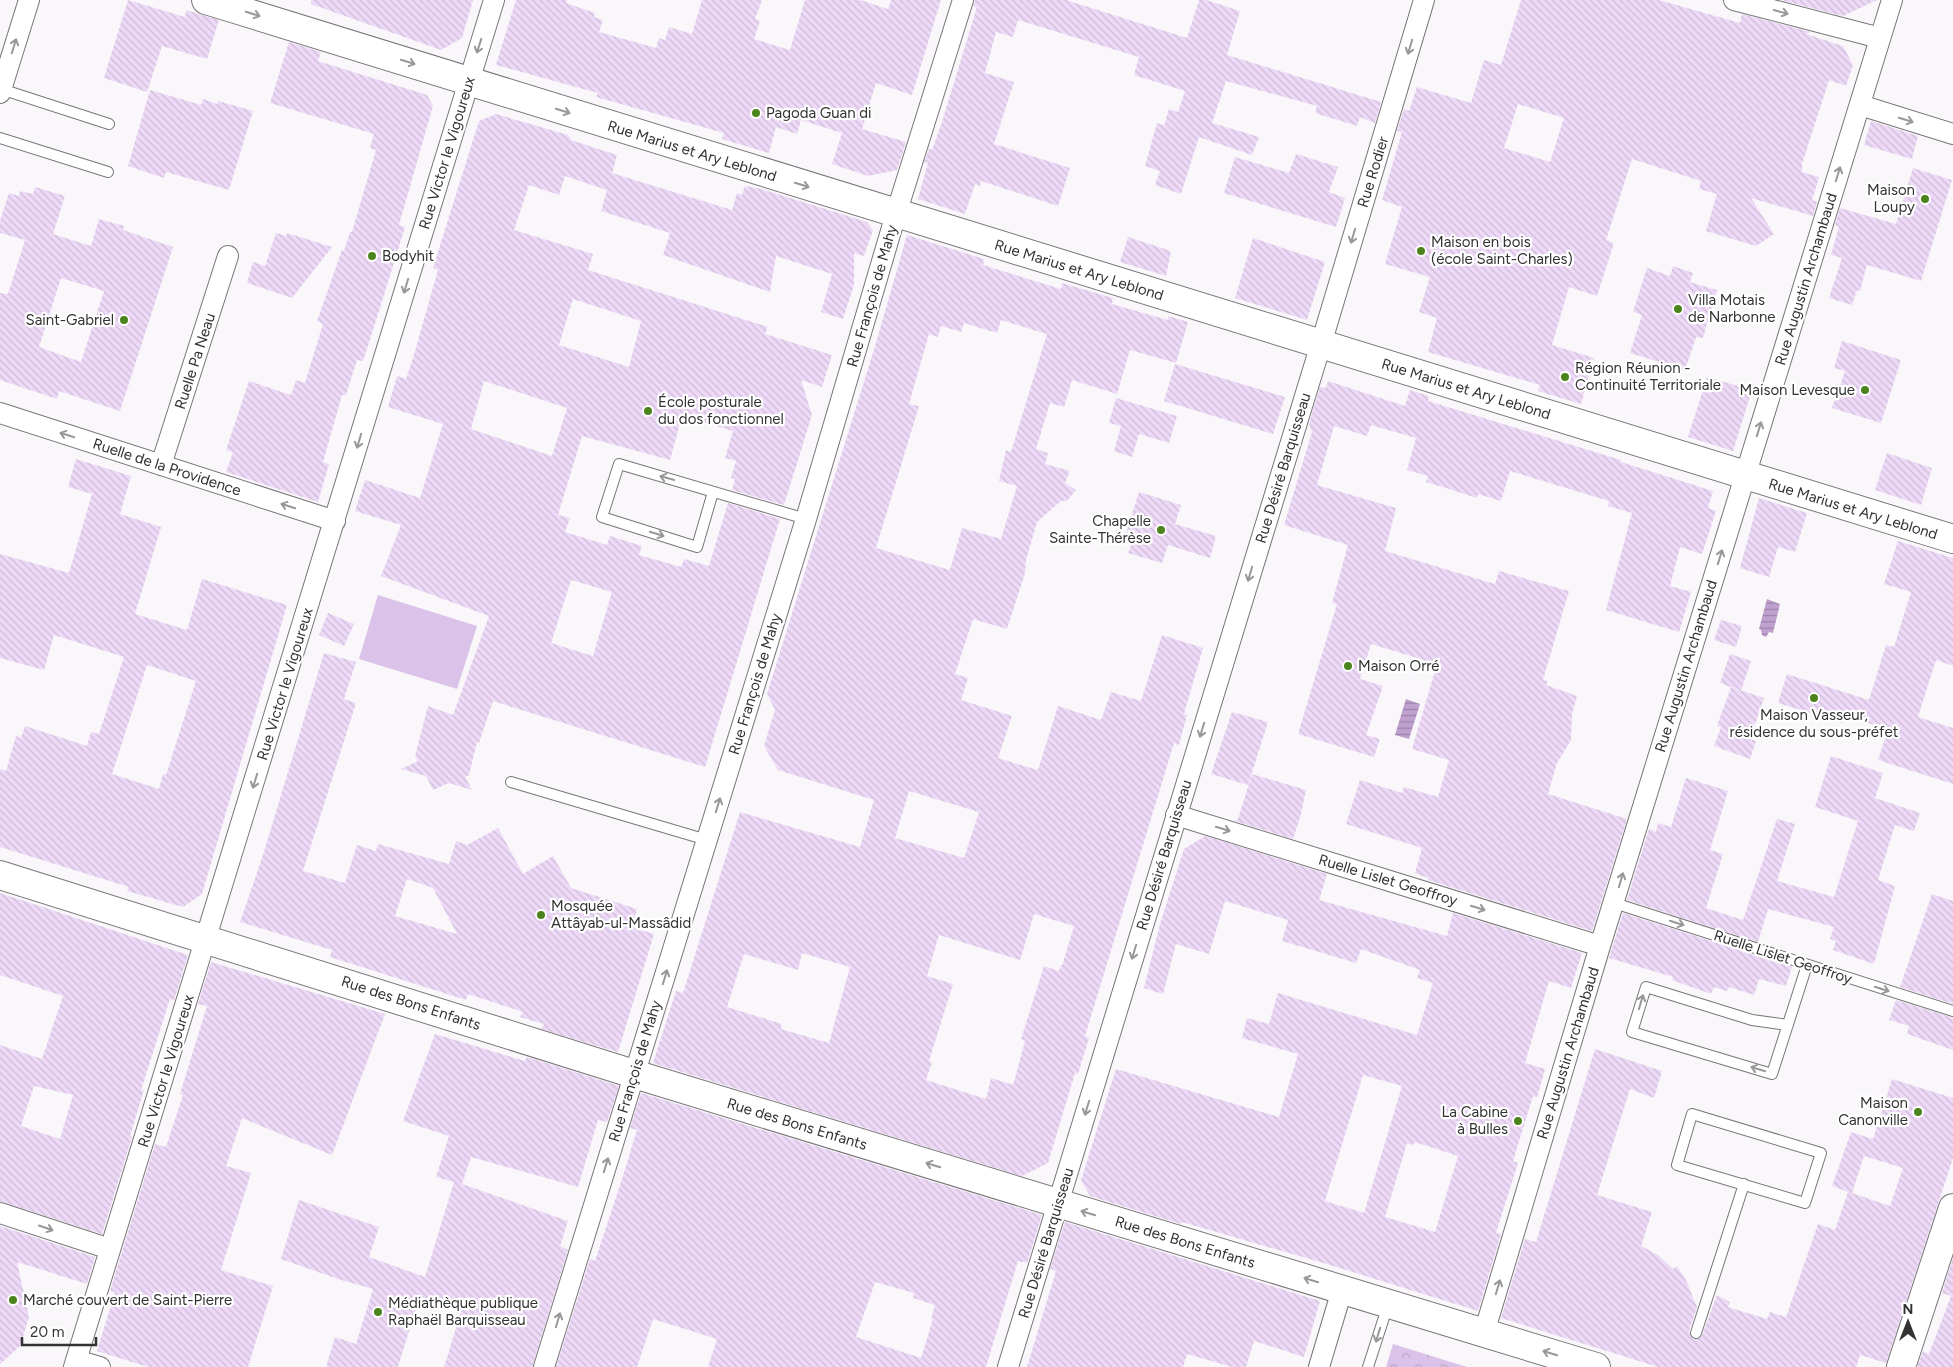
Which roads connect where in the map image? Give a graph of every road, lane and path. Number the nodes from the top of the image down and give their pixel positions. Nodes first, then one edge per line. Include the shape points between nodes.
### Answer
1 (29, 0) edge
2 (206, 0) edge
3 (494, 0) edge
4 (963, 0) edge
5 (1424, 0) edge
6 (1734, 0) edge
7 (1892, 0) edge
8 (1880, 38) junction
9 (468, 81) junction
10 (1, 85) edge
11 (1860, 105) junction
12 (109, 124) dead end
13 (1953, 134) edge
14 (0, 138) edge
15 (108, 172) dead end
16 (896, 214) junction
17 (228, 256) dead end
18 (1321, 344) junction
19 (0, 413) edge
20 (161, 465) junction
21 (1745, 476) junction
22 (713, 492) junction
23 (806, 519) junction
24 (335, 521) junction
25 (1953, 538) edge
26 (511, 782) dead end
27 (1176, 815) junction
28 (707, 840) junction
29 (0, 875) edge
30 (1614, 903) junction
31 (207, 939) junction
32 (1600, 946) junction
33 (1807, 965) junction
34 (1953, 1011) edge
35 (1788, 1025) junction
36 (634, 1074) junction
37 (1744, 1184) junction
38 (1058, 1204) junction
39 (1953, 1208) edge
40 (0, 1213) edge
41 (110, 1249) junction
42 (1342, 1290) junction
43 (1388, 1304) junction
44 (1484, 1333) junction
45 (1696, 1333) dead end
46 (75, 1363) edge
47 (100, 1367) edge
48 (544, 1367) edge
49 (1008, 1367) edge
50 (1319, 1367) edge
51 (1368, 1367) edge
52 (1596, 1367) edge
53 (1901, 1367) edge

10 -> 1 street
2 -> 9 street, Rue Marius et Ary Leblond
3 -> 9 street, Rue Victor le Vigoureux
4 - 16 street, Rue François de Mahy
5 -> 18 street, Rue Rodier
6 -> 8 street
7 - 8 street, Rue Augustin Archambaud
8 - 11 street, Rue Augustin Archambaud
9 -> 16 street, Rue Marius et Ary Leblond
9 -> 24 street, Rue Victor le Vigoureux
10 - 12 lane
11 -> 13 street
21 -> 11 street, Rue Augustin Archambaud
14 - 15 lane
16 - 18 street, Rue Marius et Ary Leblond
16 - 23 street, Rue François de Mahy
17 - 20 street, Ruelle Pa Neau
18 - 21 street, Rue Marius et Ary Leblond
18 -> 27 street, Rue Désiré Barquisseau
20 -> 19 street, Ruelle de la Providence
24 -> 20 street, Ruelle de la Providence
21 - 25 street, Rue Marius et Ary Leblond
30 -> 21 street, Rue Augustin Archambaud
22 -> 22 lane via 619,464 602,517 697,547
22 - 23 lane
28 -> 23 street, Rue François de Mahy
24 -> 31 street, Rue Victor le Vigoureux
26 - 28 lane
27 -> 32 street, Ruelle Lislet Geoffroy
27 -> 38 street, Rue Désiré Barquisseau
36 -> 28 street, Rue François de Mahy
29 - 31 street, Rue des Bons Enfants
30 - 32 street, Rue Augustin Archambaud
30 -> 33 lane, Ruelle Lislet Geoffroy
31 - 36 street, Rue des Bons Enfants
31 - 41 street, Rue Victor le Vigoureux
44 -> 32 street, Rue Augustin Archambaud
33 -> 34 lane, Ruelle Lislet Geoffroy
33 - 35 lane
35 -> 35 lane via 1772,1074 1632,1032 1646,987 1752,1020
38 -> 36 street, Rue des Bons Enfants
48 -> 36 street, Rue François de Mahy
37 - 37 lane via 1805,1204 1821,1153 1692,1114 1677,1164
37 - 45 lane
42 -> 38 street, Rue des Bons Enfants
38 - 49 street, Rue Désiré Barquisseau
39 - 53 street
40 -> 41 street
41 - 46 street, Rue Victor le Vigoureux
42 - 43 street, Rue des Bons Enfants
42 - 50 street
43 - 44 street, Rue des Bons Enfants
43 -> 51 lane
52 -> 44 street, Rue des Bons Enfants
46 - 47 street

